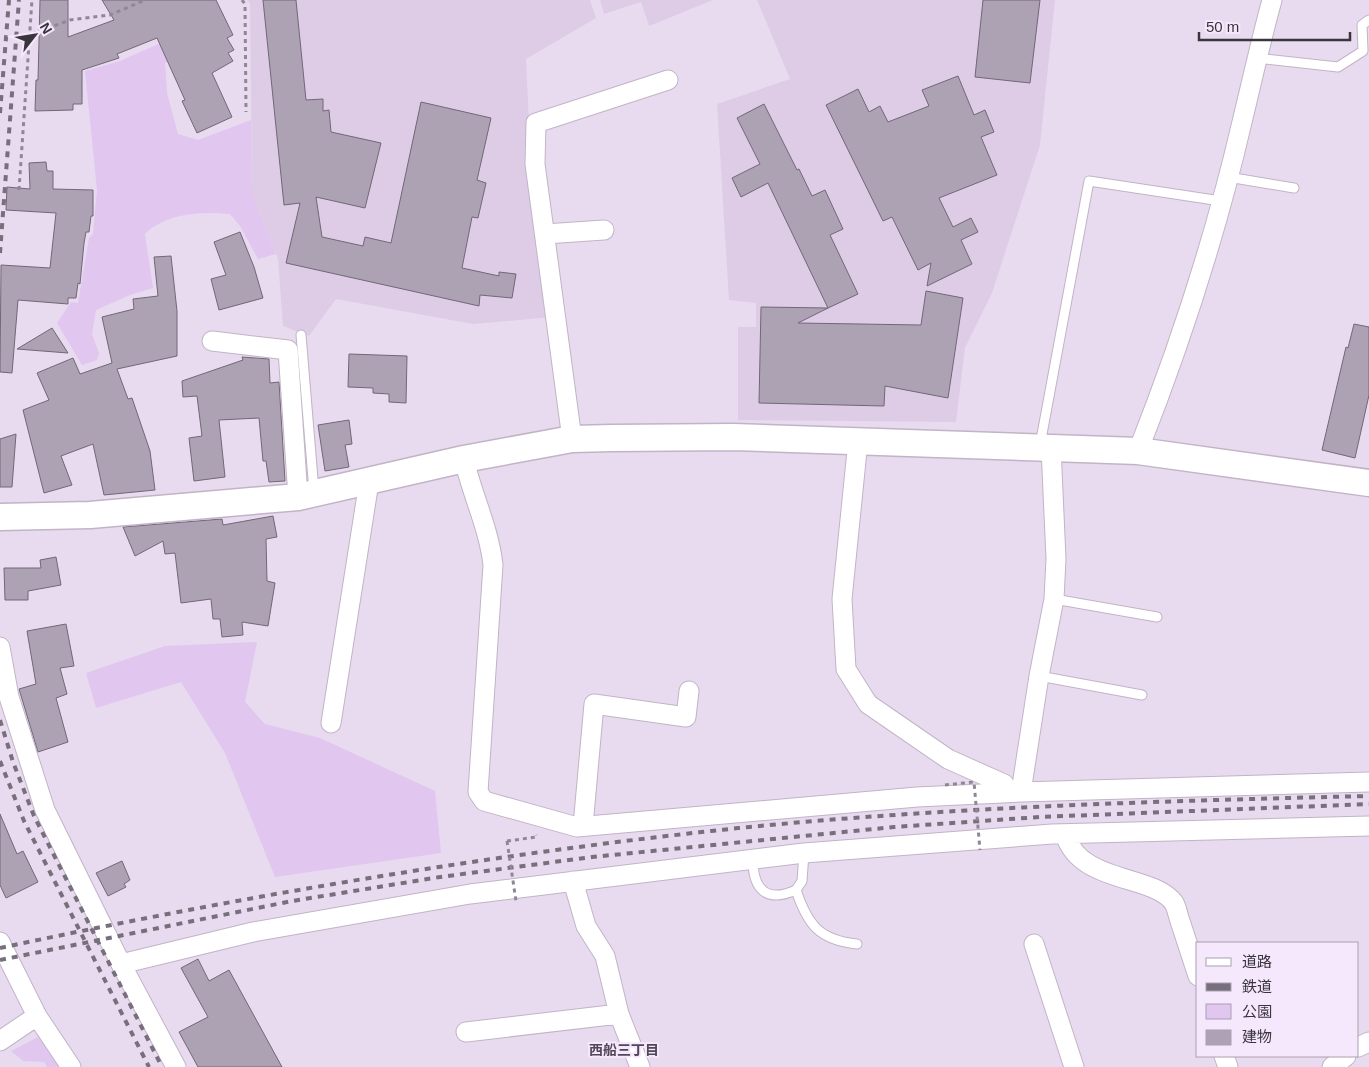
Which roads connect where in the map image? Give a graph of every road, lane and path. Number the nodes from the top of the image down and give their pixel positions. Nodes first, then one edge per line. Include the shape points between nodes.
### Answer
1 (32, 0) edge
2 (145, 0) edge
3 (242, 0) edge
4 (1272, 0) edge
5 (1369, 20) edge
6 (32, 34) junction
7 (1366, 52) edge
8 (1256, 58) junction
9 (668, 80) dead end
10 (246, 112) dead end
11 (1227, 177) junction
12 (1294, 188) dead end
13 (19, 190) dead end
14 (1221, 201) junction
15 (604, 230) dead end
16 (545, 234) junction
17 (301, 335) dead end
18 (212, 341) dead end
19 (572, 439) junction
20 (858, 441) junction
21 (1046, 447) junction
22 (1138, 451) junction
23 (464, 459) junction
24 (369, 482) junction
25 (1369, 482) edge
26 (306, 496) junction
27 (0, 517) edge
28 (1054, 599) junction
29 (1156, 617) dead end
30 (0, 647) edge
31 (1039, 676) junction
32 (689, 691) dead end
33 (1142, 695) dead end
34 (331, 723) dead end
35 (1369, 782) edge
36 (945, 785) dead end
37 (1013, 792) junction
38 (583, 826) junction
39 (1369, 826) edge
40 (1065, 834) junction
41 (507, 841) dead end
42 (980, 850) dead end
43 (804, 854) junction
44 (752, 860) junction
45 (573, 882) junction
46 (796, 890) junction
47 (516, 901) dead end
48 (0, 942) edge
49 (857, 944) dead end
50 (1034, 944) dead end
51 (121, 964) junction
52 (1196, 970) edge
53 (619, 1014) junction
54 (38, 1016) junction
55 (466, 1032) dead end
56 (0, 1041) edge
57 (1345, 1057) edge
58 (71, 1067) edge
59 (176, 1067) edge
60 (640, 1067) edge
61 (1074, 1067) edge
62 (1332, 1067) edge

1 - 6 path
2 - 6 path via 110,15 70,20
3 - 10 path via 245,4
4 - 8 street
5 - 7 lane via 1362,25
6 - 13 path
7 - 8 lane via 1338,67
8 - 11 street
9 - 16 street via 536,123 535,164
11 - 12 lane
11 - 14 street
14 - 21 lane via 1088,181
14 - 22 street via 1188,316
15 - 16 street
16 - 19 street
17 - 26 lane
18 - 26 street via 288,350
19 - 20 street via 734,437
19 - 23 street
20 - 21 street
20 - 37 street via 842,599 846,669 868,704 948,759 1004,784
21 - 22 street
21 - 28 street via 1056,559
22 - 25 street
23 - 24 street
23 - 38 street via 490,541 493,565 478,792 484,801
24 - 26 street
24 - 34 street
26 - 27 street via 90,515
28 - 29 lane
28 - 31 street
30 - 51 street via 9,697 45,810
31 - 33 lane
31 - 37 street
32 - 38 street via 686,716 594,704
35 - 37 street
36 - 42 path, bridge via 974,782
37 - 38 street via 880,800
39 - 40 street
40 - 43 street
40 - 52 street via 1075,854 1110,875 1161,892 1174,903
41 - 47 path, bridge
43 - 44 street
43 - 46 lane via 802,881
44 - 45 street
44 - 46 lane via 754,878 768,895
45 - 51 street via 470,894 253,932
45 - 53 street via 586,926 605,956
46 - 49 lane via 807,916 819,931 837,942
48 - 54 street
50 - 61 street
51 - 59 street
53 - 55 street
53 - 60 street
54 - 56 street
54 - 58 street
57 - 62 street

